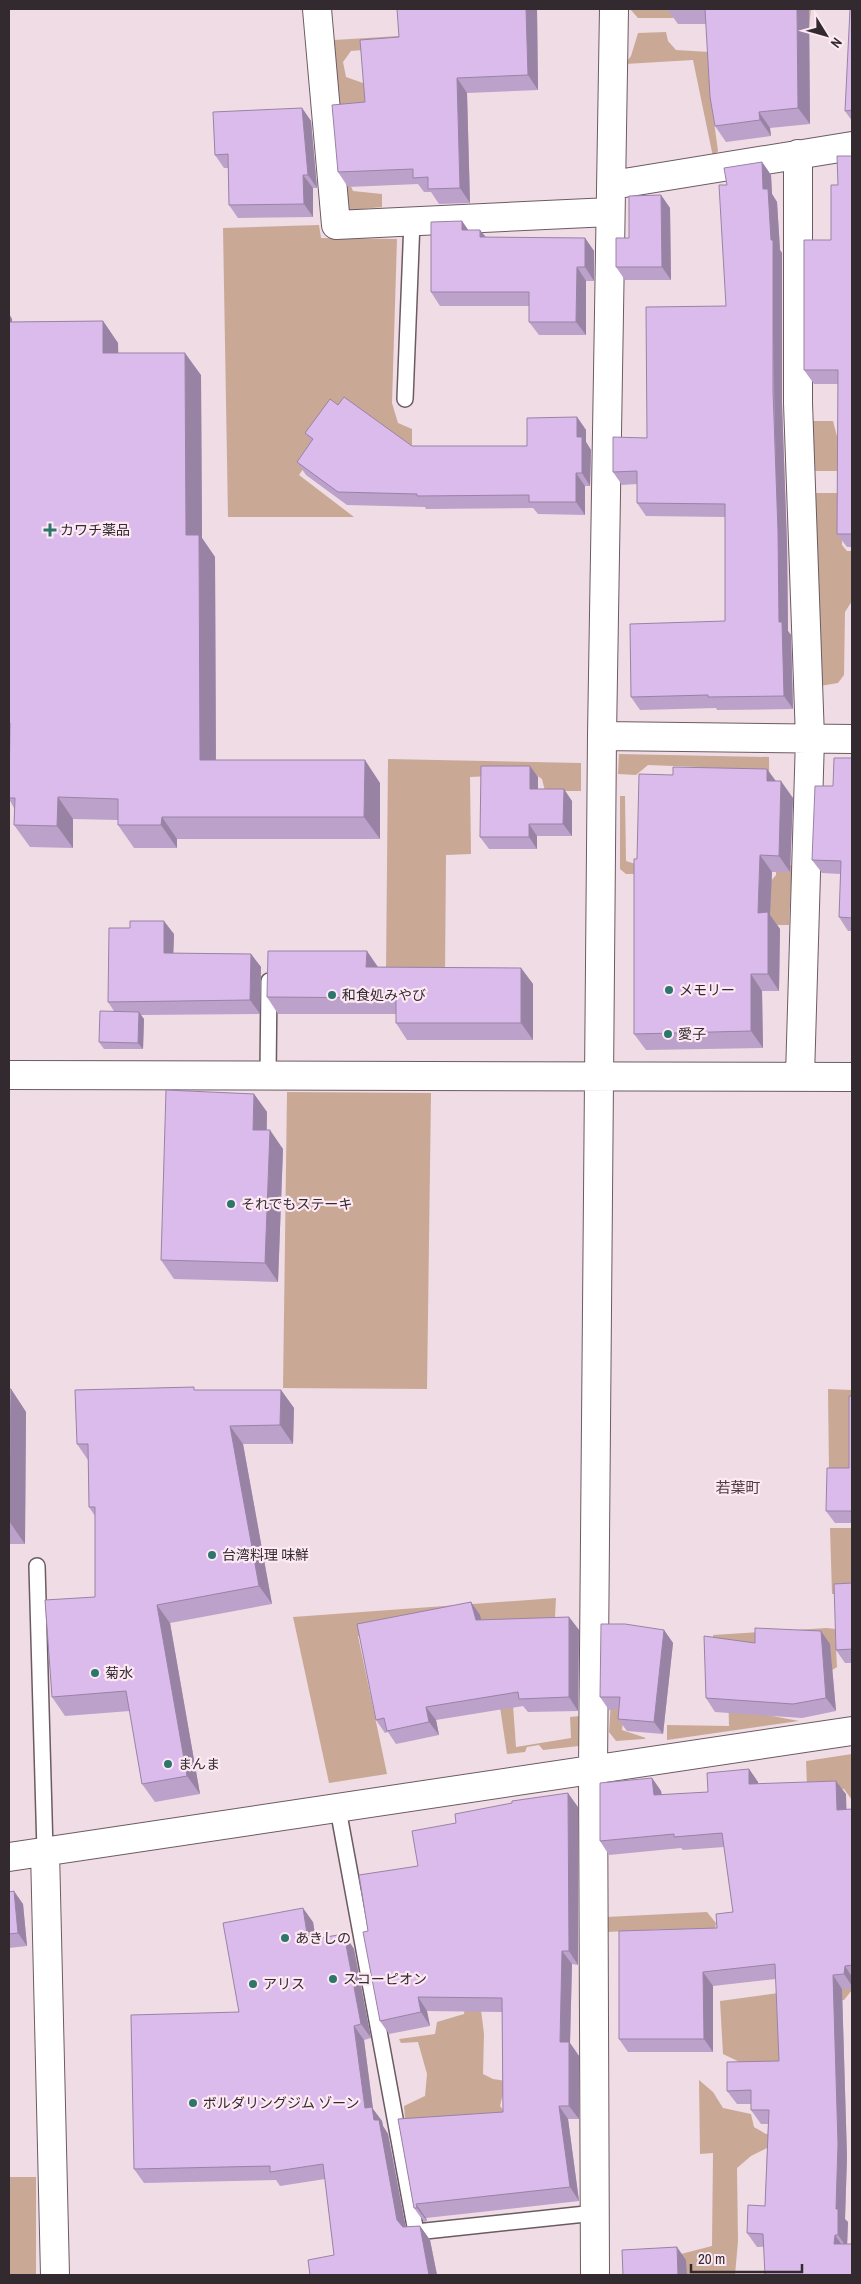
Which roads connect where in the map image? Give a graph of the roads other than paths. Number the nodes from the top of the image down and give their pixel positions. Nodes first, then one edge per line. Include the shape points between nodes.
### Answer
1 (317, 9) edge
2 (614, 9) edge
3 (852, 146) edge
4 (798, 154) junction
5 (612, 185) junction
6 (610, 212) junction
7 (412, 221) junction
8 (404, 399) dead end
9 (602, 736) junction
10 (810, 738) junction
11 (852, 739) edge
12 (270, 962) edge
13 (9, 1075) edge
14 (268, 1076) junction
15 (800, 1076) junction
16 (600, 1077) junction
17 (852, 1077) edge
18 (37, 1566) dead end
19 (852, 1730) edge
20 (592, 1768) junction
21 (338, 1809) junction
22 (45, 1851) junction
23 (9, 1857) edge
24 (595, 2213) junction
25 (55, 2275) edge
26 (595, 2275) edge

1 - 7 street via 336,225
2 - 5 street
3 - 4 street
4 - 5 street
4 - 10 street via 798,402
5 - 6 street
6 - 7 street
6 - 9 street
7 - 8 lane
9 - 10 street
9 - 16 street
10 - 11 street
10 - 15 street
12 - 14 lane
13 - 14 street
14 - 16 street
15 - 16 street
15 - 17 street
16 - 20 street
18 - 22 lane
19 - 20 street
20 - 21 street
20 - 24 street
21 - 22 street
21 - 24 lane via 416,2232
22 - 23 street
22 - 25 street
24 - 26 street

